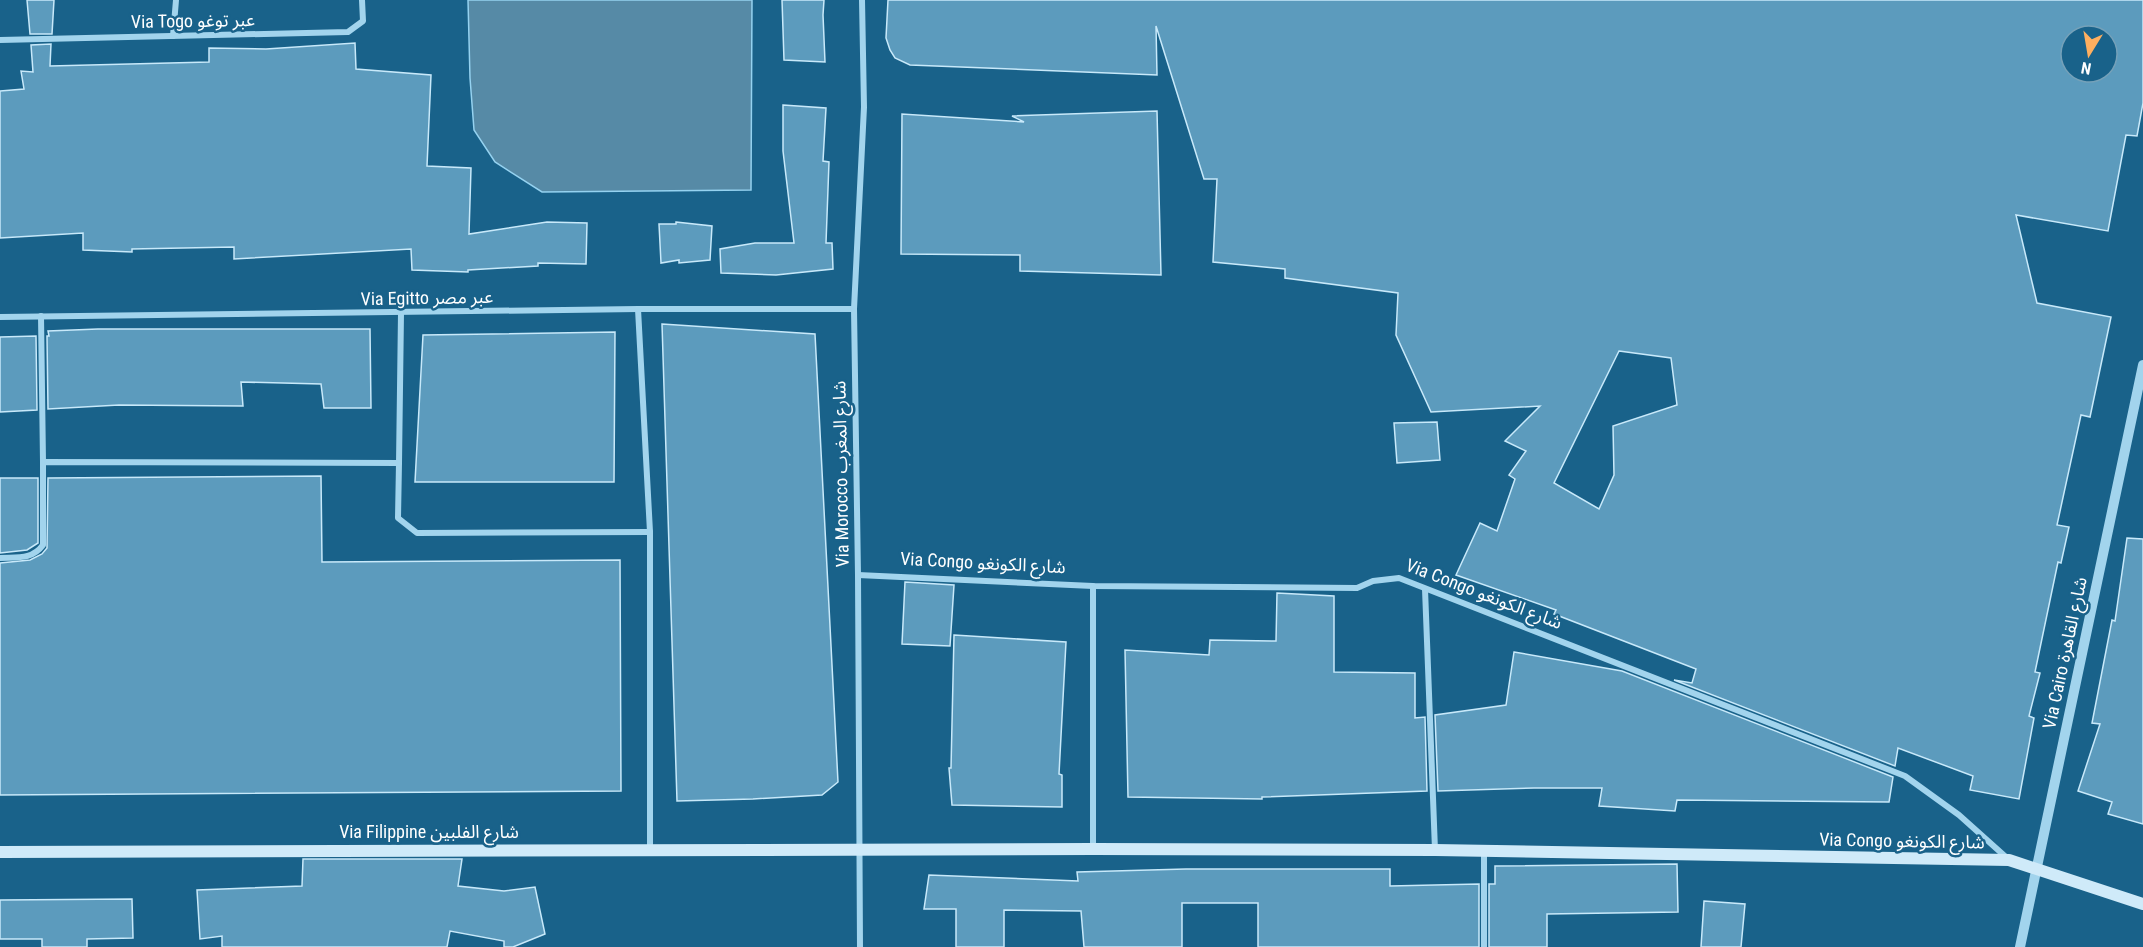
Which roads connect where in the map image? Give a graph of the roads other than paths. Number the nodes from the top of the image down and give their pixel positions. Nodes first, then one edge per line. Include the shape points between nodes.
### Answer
1 (176, 0) edge
2 (362, 0) edge
3 (862, 0) edge
4 (173, 36) junction
5 (0, 40) edge
6 (638, 309) junction
7 (854, 309) junction
8 (401, 313) junction
9 (41, 316) junction
10 (0, 317) edge
11 (2143, 365) edge
12 (43, 462) junction
13 (399, 463) junction
14 (650, 531) junction
15 (0, 558) edge
16 (858, 575) junction
17 (1093, 586) junction
18 (1425, 589) junction
19 (859, 848) junction
20 (650, 849) junction
21 (1093, 849) junction
22 (1435, 850) junction
23 (1484, 851) junction
24 (0, 852) edge
25 (2009, 860) junction
26 (2035, 870) junction
27 (2143, 904) edge
28 (860, 947) edge
29 (1484, 947) edge
30 (2020, 947) edge

1 - 4 street
2 - 4 street, Via Togo عبر توغو via 363,21 348,32
3 - 7 street, Via Morocco شارع المغرب via 864,107
4 - 5 street, Via Togo عبر توغو
6 - 7 street, Via Egitto عبر مصر
6 - 8 street, Via Egitto عبر مصر
6 - 14 street
7 - 16 street, Via Morocco شارع المغرب
8 - 9 street, Via Egitto عبر مصر
8 - 13 street
9 - 10 street, Via Egitto عبر مصر
9 - 12 street
11 - 26 street, Via Cairo شارع القاهرة
12 - 13 street
12 - 15 street via 43,545 28,557
13 - 14 street via 398,518 417,533
14 - 20 street
16 - 17 street, Via Congo شارع الكونغو
16 - 19 street, Via Morocco شارع المغرب
17 - 18 street, Via Congo شارع الكونغو via 1357,588 1373,581 1399,578
17 - 21 street
18 - 22 street
18 - 25 street, Via Congo شارع الكونغو via 1905,776 1959,815
19 - 20 main road, Via Filippine شارع الفلبين
19 - 21 main road, Via Congo شارع الكونغو
19 - 28 street, Via Morocco شارع المغرب
20 - 24 main road, Via Filippine شارع الفلبين
21 - 22 main road, Via Congo شارع الكونغو
22 - 23 main road, Via Congo شارع الكونغو
23 - 25 main road, Via Congo شارع الكونغو
23 - 29 street
25 - 26 main road, Via Congo شارع الكونغو
26 - 27 main road, Via Congo شارع الكونغو
26 - 30 street, Via Cairo شارع القاهرة

